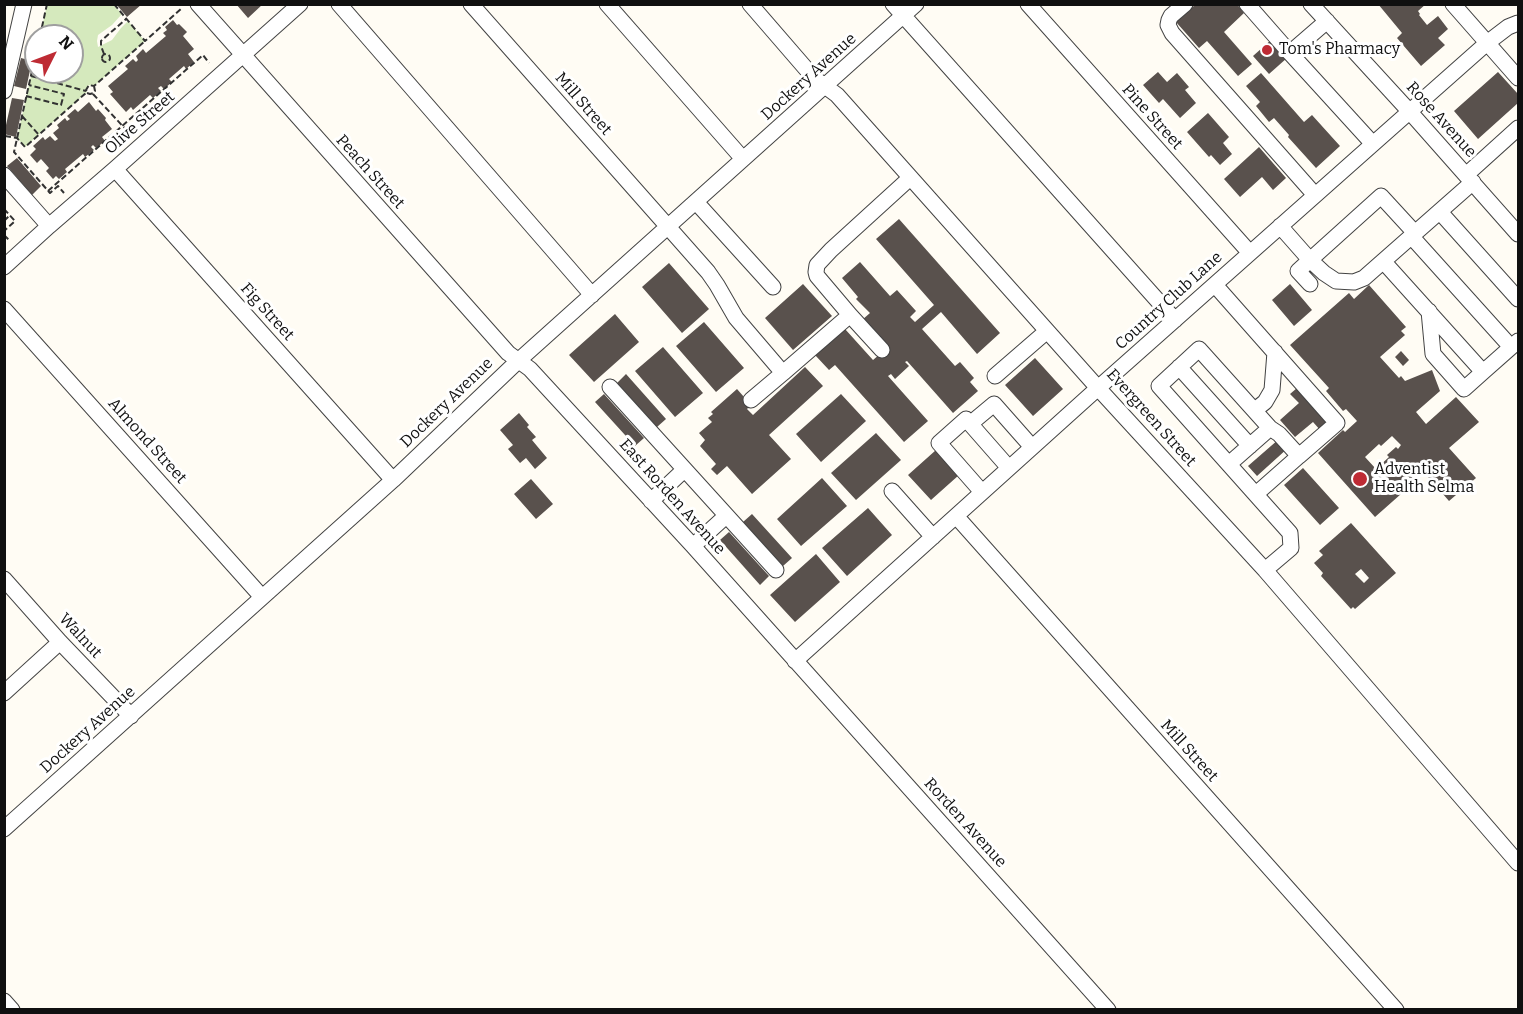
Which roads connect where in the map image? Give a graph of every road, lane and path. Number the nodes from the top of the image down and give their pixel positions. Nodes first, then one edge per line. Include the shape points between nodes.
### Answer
1 (47, 4) edge
2 (114, 4) edge
3 (198, 4) edge
4 (300, 4) edge
5 (339, 4) edge
6 (471, 4) edge
7 (607, 4) edge
8 (750, 4) edge
9 (916, 4) edge
10 (1028, 4) edge
11 (1185, 4) edge
12 (1247, 4) edge
13 (1311, 4) edge
14 (1453, 4) edge
15 (20, 5) edge
16 (182, 9) dead end
17 (898, 10) edge
18 (126, 19) junction
19 (1327, 21) junction
20 (1518, 22) edge
21 (43, 24) edge
22 (145, 41) junction
23 (1487, 43) junction
24 (1290, 53) junction
25 (243, 56) junction
26 (209, 63) dead end
27 (113, 69) junction
28 (1518, 78) edge
29 (58, 84) edge
30 (29, 85) joint
31 (94, 86) junction
32 (825, 87) junction
33 (4, 92) edge
34 (86, 92) junction
35 (93, 93) junction
36 (26, 96) junction
37 (1410, 111) junction
38 (22, 116) junction
39 (123, 126) junction
40 (1518, 128) edge
41 (130, 134) dead end
42 (39, 135) junction
43 (5, 136) edge
44 (17, 138) junction
45 (1373, 144) junction
46 (744, 159) junction
47 (115, 169) junction
48 (4, 175) edge
49 (910, 178) junction
50 (1469, 178) junction
51 (48, 191) junction
52 (64, 193) dead end
53 (1315, 195) junction
54 (696, 202) junction
55 (4, 209) edge
56 (1440, 212) junction
57 (10, 215) junction
58 (4, 221) edge
59 (49, 226) junction
60 (1280, 226) junction
61 (668, 227) junction
62 (4, 233) edge
63 (1518, 234) edge
64 (1413, 235) junction
65 (10, 241) dead end
66 (1250, 253) junction
67 (1310, 260) junction
68 (1383, 261) junction
69 (4, 267) edge
70 (1310, 284) dead end
71 (1215, 285) junction
72 (773, 287) dead end
73 (592, 295) junction
74 (1518, 299) edge
75 (4, 309) edge
76 (1429, 311) junction
77 (850, 315) junction
78 (1175, 320) junction
79 (1047, 331) junction
80 (1515, 344) edge
81 (882, 350) dead end
82 (1275, 352) junction
83 (518, 361) junction
84 (1179, 368) junction
85 (1483, 372) junction
86 (783, 373) junction
87 (995, 376) dead end
88 (610, 387) dead end
89 (1098, 388) junction
90 (751, 399) dead end
91 (1255, 410) junction
92 (970, 424) junction
93 (1270, 428) junction
94 (1250, 446) junction
95 (1032, 447) junction
96 (1299, 456) junction
97 (1229, 465) junction
98 (1009, 468) junction
99 (684, 470) junction
100 (393, 480) junction
101 (892, 491) dead end
102 (982, 492) junction
103 (1256, 494) junction
104 (651, 501) junction
105 (726, 516) junction
106 (956, 516) junction
107 (933, 537) junction
108 (693, 546) junction
109 (776, 570) dead end
110 (1265, 570) junction
111 (4, 579) edge
112 (262, 597) junction
113 (60, 642) junction
114 (795, 662) junction
115 (4, 693) edge
116 (131, 716) junction
117 (4, 829) edge
118 (1518, 863) edge
119 (4, 1001) edge
120 (12, 1010) edge
121 (1108, 1010) edge
122 (1396, 1010) edge

1 - 21 path
2 - 18 path
3 - 25 street, Peach Street
4 - 25 street, Olive Street
5 - 73 street
6 - 61 street, Mill Street
7 - 46 street
8 - 32 street, Evergreen Street
9 - 17 street, Dockery Avenue
10 - 66 street, Pine Street
11 - 53 street via 1169,20 1172,33
12 - 24 street
13 - 19 street, Rose Avenue
14 - 23 street
15 - 33 street
16 - 22 path
17 - 32 street, Dockery Avenue
17 - 78 street
18 - 22 path
18 - 27 path via 102,41
19 - 24 street
19 - 37 street, Rose Avenue
20 - 23 street, Country Club Lane
22 - 27 path
23 - 28 street
23 - 37 street, Country Club Lane
24 - 45 street
25 - 47 street, Olive Street
25 - 83 street, Peach Street
26 - 39 path via 203,56
27 - 31 path
29 - 34 path
30 - 36 path
30 - 36 path via 64,94 61,105
31 - 34 path via 89,85
31 - 35 path
32 - 46 street, Dockery Avenue
32 - 49 street, Evergreen Street via 837,95
34 - 35 path
34 - 42 path
35 - 39 path
36 - 38 path
37 - 45 street, Country Club Lane
37 - 50 street, Rose Avenue
38 - 42 path
38 - 44 path
39 - 41 path
39 - 51 path
40 - 50 street
42 - 44 path via 25,147
43 - 44 path
44 - 51 path via 14,152
45 - 53 street, Country Club Lane
46 - 54 street, Dockery Avenue
47 - 59 street, Olive Street
47 - 100 street, Fig Street
48 - 59 street
49 - 77 street via 817,265 817,276
49 - 79 street, Evergreen Street
50 - 56 street
50 - 63 street, Rose Avenue
51 - 52 path via 58,186
53 - 60 street, Country Club Lane
54 - 61 street, Dockery Avenue
54 - 72 street
55 - 57 path
56 - 64 street
56 - 74 street
57 - 58 path
57 - 62 path via 15,221
59 - 69 street, Olive Street
60 - 66 street, Country Club Lane
60 - 67 street
61 - 73 street, Dockery Avenue
61 - 86 street, Mill Street via 708,272 736,318
62 - 65 path
64 - 67 street via 1381,196
64 - 68 street
64 - 80 street
66 - 71 street, Country Club Lane
67 - 68 street via 1336,281 1354,282
67 - 70 street via 1298,271
68 - 76 street
71 - 78 street, Country Club Lane
71 - 82 street
73 - 83 street, Dockery Avenue
75 - 112 street, Almond Street
76 - 85 street
76 - 85 street via 1433,354 1464,389
77 - 81 street
77 - 86 street
78 - 89 street, Country Club Lane
79 - 87 street
79 - 89 street, Evergreen Street
80 - 85 street
82 - 91 street via 1272,390
82 - 96 street via 1337,423
83 - 100 street, Dockery Avenue
83 - 104 street, East Rorden Avenue via 530,369
84 - 91 street via 1199,349
84 - 94 street
84 - 97 street via 1159,386
86 - 90 street
88 - 99 street
89 - 95 street, Country Club Lane
89 - 110 street, Evergreen Street
91 - 93 street
92 - 95 street via 993,404
92 - 98 street
92 - 102 street via 966,419 939,443
93 - 94 street
93 - 96 street
94 - 97 street
95 - 98 street, Country Club Lane
96 - 103 street
97 - 103 street
98 - 102 street, Country Club Lane
99 - 104 street
99 - 105 street
100 - 112 street, Dockery Avenue
101 - 107 street
102 - 106 street, Country Club Lane
103 - 110 street via 1290,532 1291,548
104 - 108 street, East Rorden Avenue
105 - 108 street
105 - 109 street
106 - 107 street, Country Club Lane
106 - 122 street, Mill Street
107 - 114 street, Country Club Lane
108 - 114 street, East Rorden Avenue
110 - 118 street, Evergreen Street
111 - 113 street, Walnut
112 - 116 street, Dockery Avenue
113 - 115 street
113 - 116 street, Walnut
114 - 121 street, Rorden Avenue
116 - 117 street, Dockery Avenue
119 - 120 street

